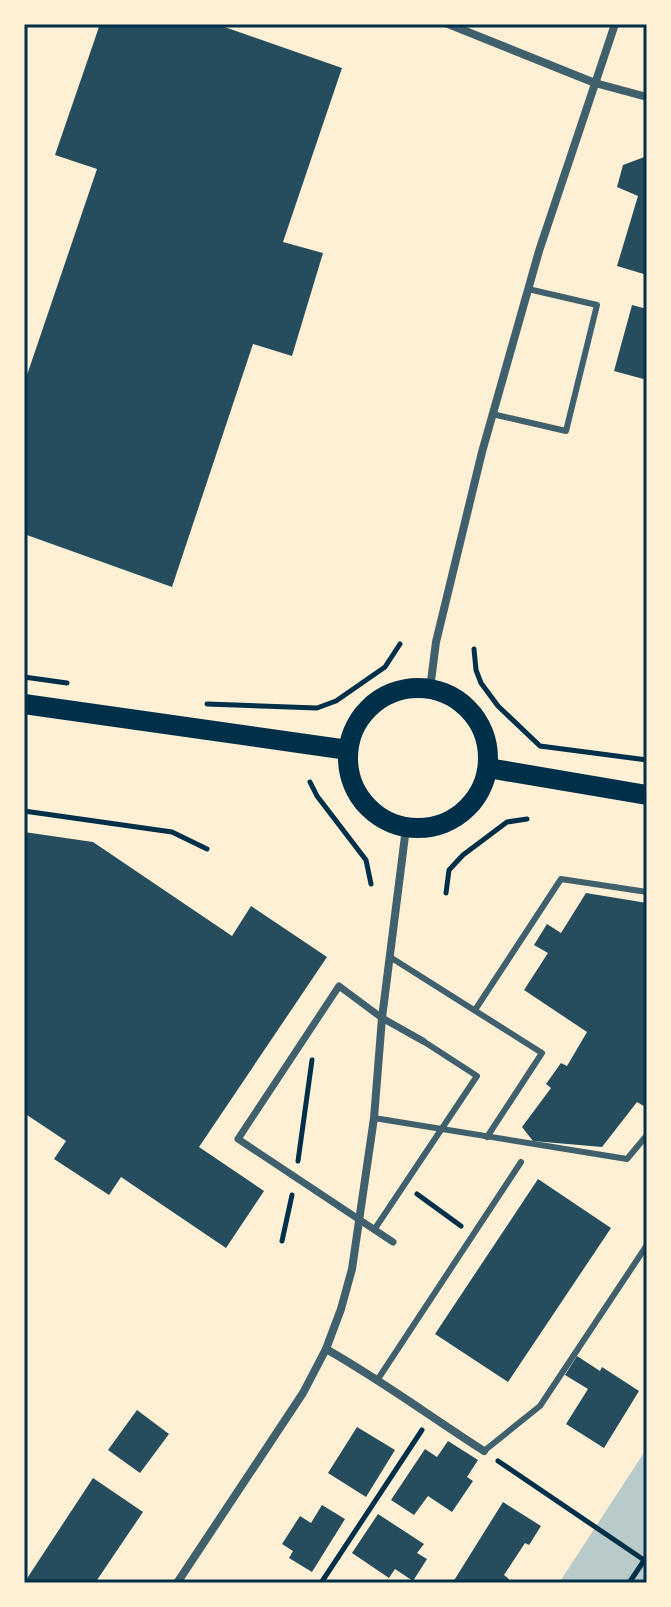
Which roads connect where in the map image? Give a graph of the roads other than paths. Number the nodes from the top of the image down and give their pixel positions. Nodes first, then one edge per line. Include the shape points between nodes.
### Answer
1 (448, 24) edge
2 (615, 24) edge
3 (595, 83) junction
4 (647, 97) edge
5 (528, 289) junction
6 (492, 414) junction
7 (430, 689) junction
8 (24, 704) edge
9 (348, 750) junction
10 (488, 768) junction
11 (647, 795) edge
12 (406, 828) junction
13 (647, 892) edge
14 (390, 957) junction
15 (475, 1010) junction
16 (382, 1018) junction
17 (423, 1041) joint
18 (374, 1118) junction
19 (442, 1129) junction
20 (647, 1135) edge
21 (487, 1137) junction
22 (521, 1162) dead end
23 (359, 1220) junction
24 (374, 1230) junction
25 (393, 1242) dead end
26 (647, 1245) edge
27 (326, 1349) junction
28 (378, 1379) junction
29 (484, 1451) joint
30 (177, 1583) edge

1 - 3 street
2 - 3 street
3 - 4 street
3 - 5 street
5 - 6 street
5 - 6 lane via 597,305 566,431
6 - 7 street via 436,642
7 - 9 main road via 406,689 372,705 359,719
7 - 10 main road via 460,701 474,714 484,731
8 - 9 main road
9 - 12 main road via 349,775 357,794 387,822
10 - 11 main road
10 - 12 main road via 482,790 450,822 429,829
12 - 14 street
13 - 15 lane via 561,879
14 - 15 lane
14 - 16 street
15 - 21 lane via 542,1053
16 - 17 street
16 - 18 street
16 - 23 street via 339,986 238,1139
17 - 19 lane via 477,1076
18 - 19 lane
18 - 23 street
19 - 21 lane
19 - 24 lane
20 - 21 lane via 627,1159
22 - 28 lane
23 - 24 street
23 - 27 street via 348,1282
24 - 25 street
26 - 29 lane via 540,1406
27 - 28 street
27 - 30 street via 296,1404
28 - 29 street

